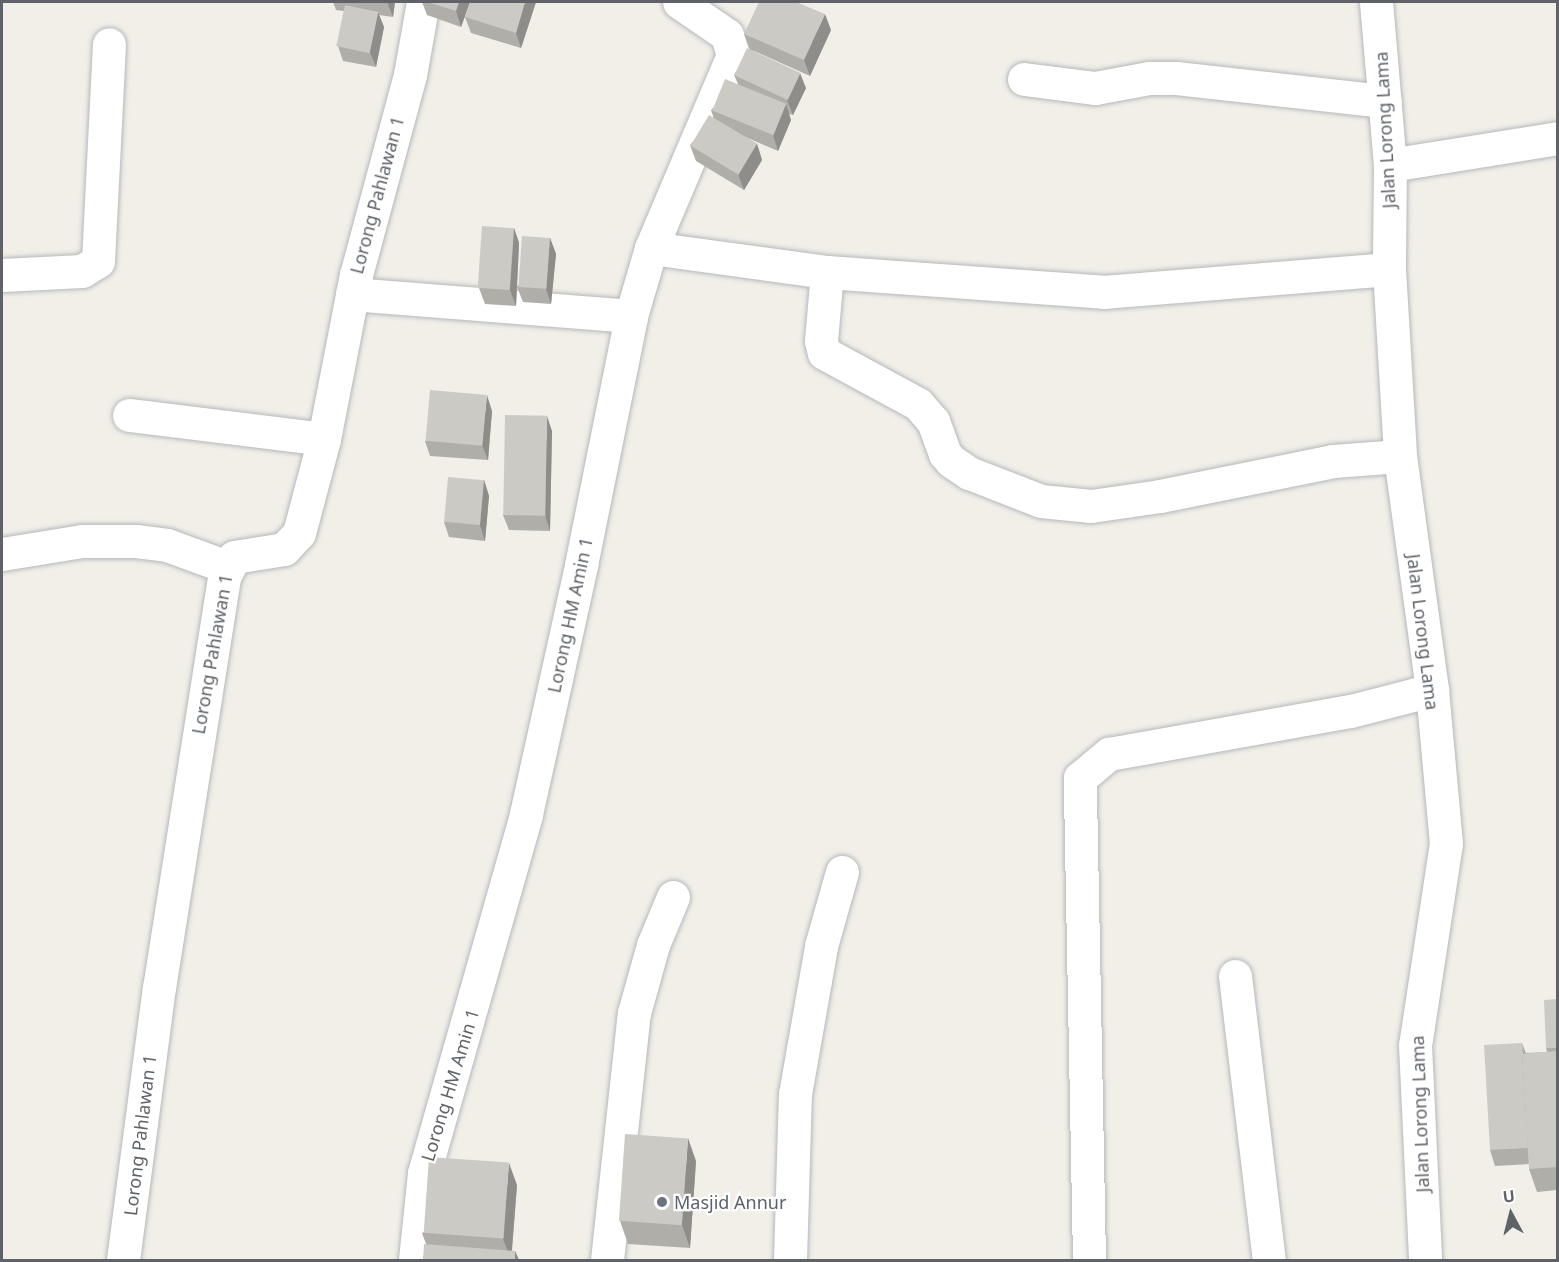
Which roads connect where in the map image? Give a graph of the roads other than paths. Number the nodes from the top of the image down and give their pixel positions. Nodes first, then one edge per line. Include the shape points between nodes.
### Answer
1 (423, 2) edge
2 (679, 2) edge
3 (1376, 2) edge
4 (109, 44) dead end
5 (1024, 79) dead end
6 (1385, 101) junction
7 (1557, 138) edge
8 (1390, 165) junction
9 (651, 248) junction
10 (1389, 269) junction
11 (827, 272) junction
12 (2, 275) edge
13 (352, 294) junction
14 (631, 316) junction
15 (129, 415) dead end
16 (324, 439) junction
17 (1400, 456) junction
18 (2, 554) edge
19 (227, 567) junction
20 (1432, 690) junction
21 (842, 872) dead end
22 (673, 897) dead end
23 (1235, 976) dead end
24 (123, 1260) edge
25 (415, 1260) edge
26 (607, 1260) edge
27 (790, 1260) edge
28 (1089, 1260) edge
29 (1269, 1260) edge
30 (1425, 1260) edge

1 - 13 street, Lorong Pahlawan 1 via 410,75
2 - 9 street, Lorong HM Amin 1 via 727,35 734,55
3 - 6 street, Jalan Lorong Lama
4 - 12 street via 98,261 82,270
5 - 6 street via 1095,88 1149,78 1176,78
6 - 8 street, Jalan Lorong Lama
7 - 8 street
8 - 10 street, Jalan Lorong Lama
9 - 11 street
9 - 14 street, Lorong HM Amin 1
10 - 11 street via 1103,292
10 - 17 street, Jalan Lorong Lama
11 - 17 street via 821,341 824,353 918,404 933,422 951,461 969,473 1041,501 1091,506 1333,461
13 - 14 street
13 - 16 street, Lorong Pahlawan 1
14 - 25 street, Lorong HM Amin 1 via 526,814 423,1173
15 - 16 street
16 - 19 street, Lorong Pahlawan 1 via 295,540 284,549 238,555
17 - 20 street, Jalan Lorong Lama
18 - 19 street via 82,541 136,541 167,545
19 - 24 street, Lorong Pahlawan 1 via 205,680
20 - 28 street via 1351,711 1109,754 1080,778
20 - 30 street, Jalan Lorong Lama via 1446,843 1415,1045
21 - 27 street via 821,946 795,1094
22 - 26 street via 653,945 634,1013
23 - 29 street

